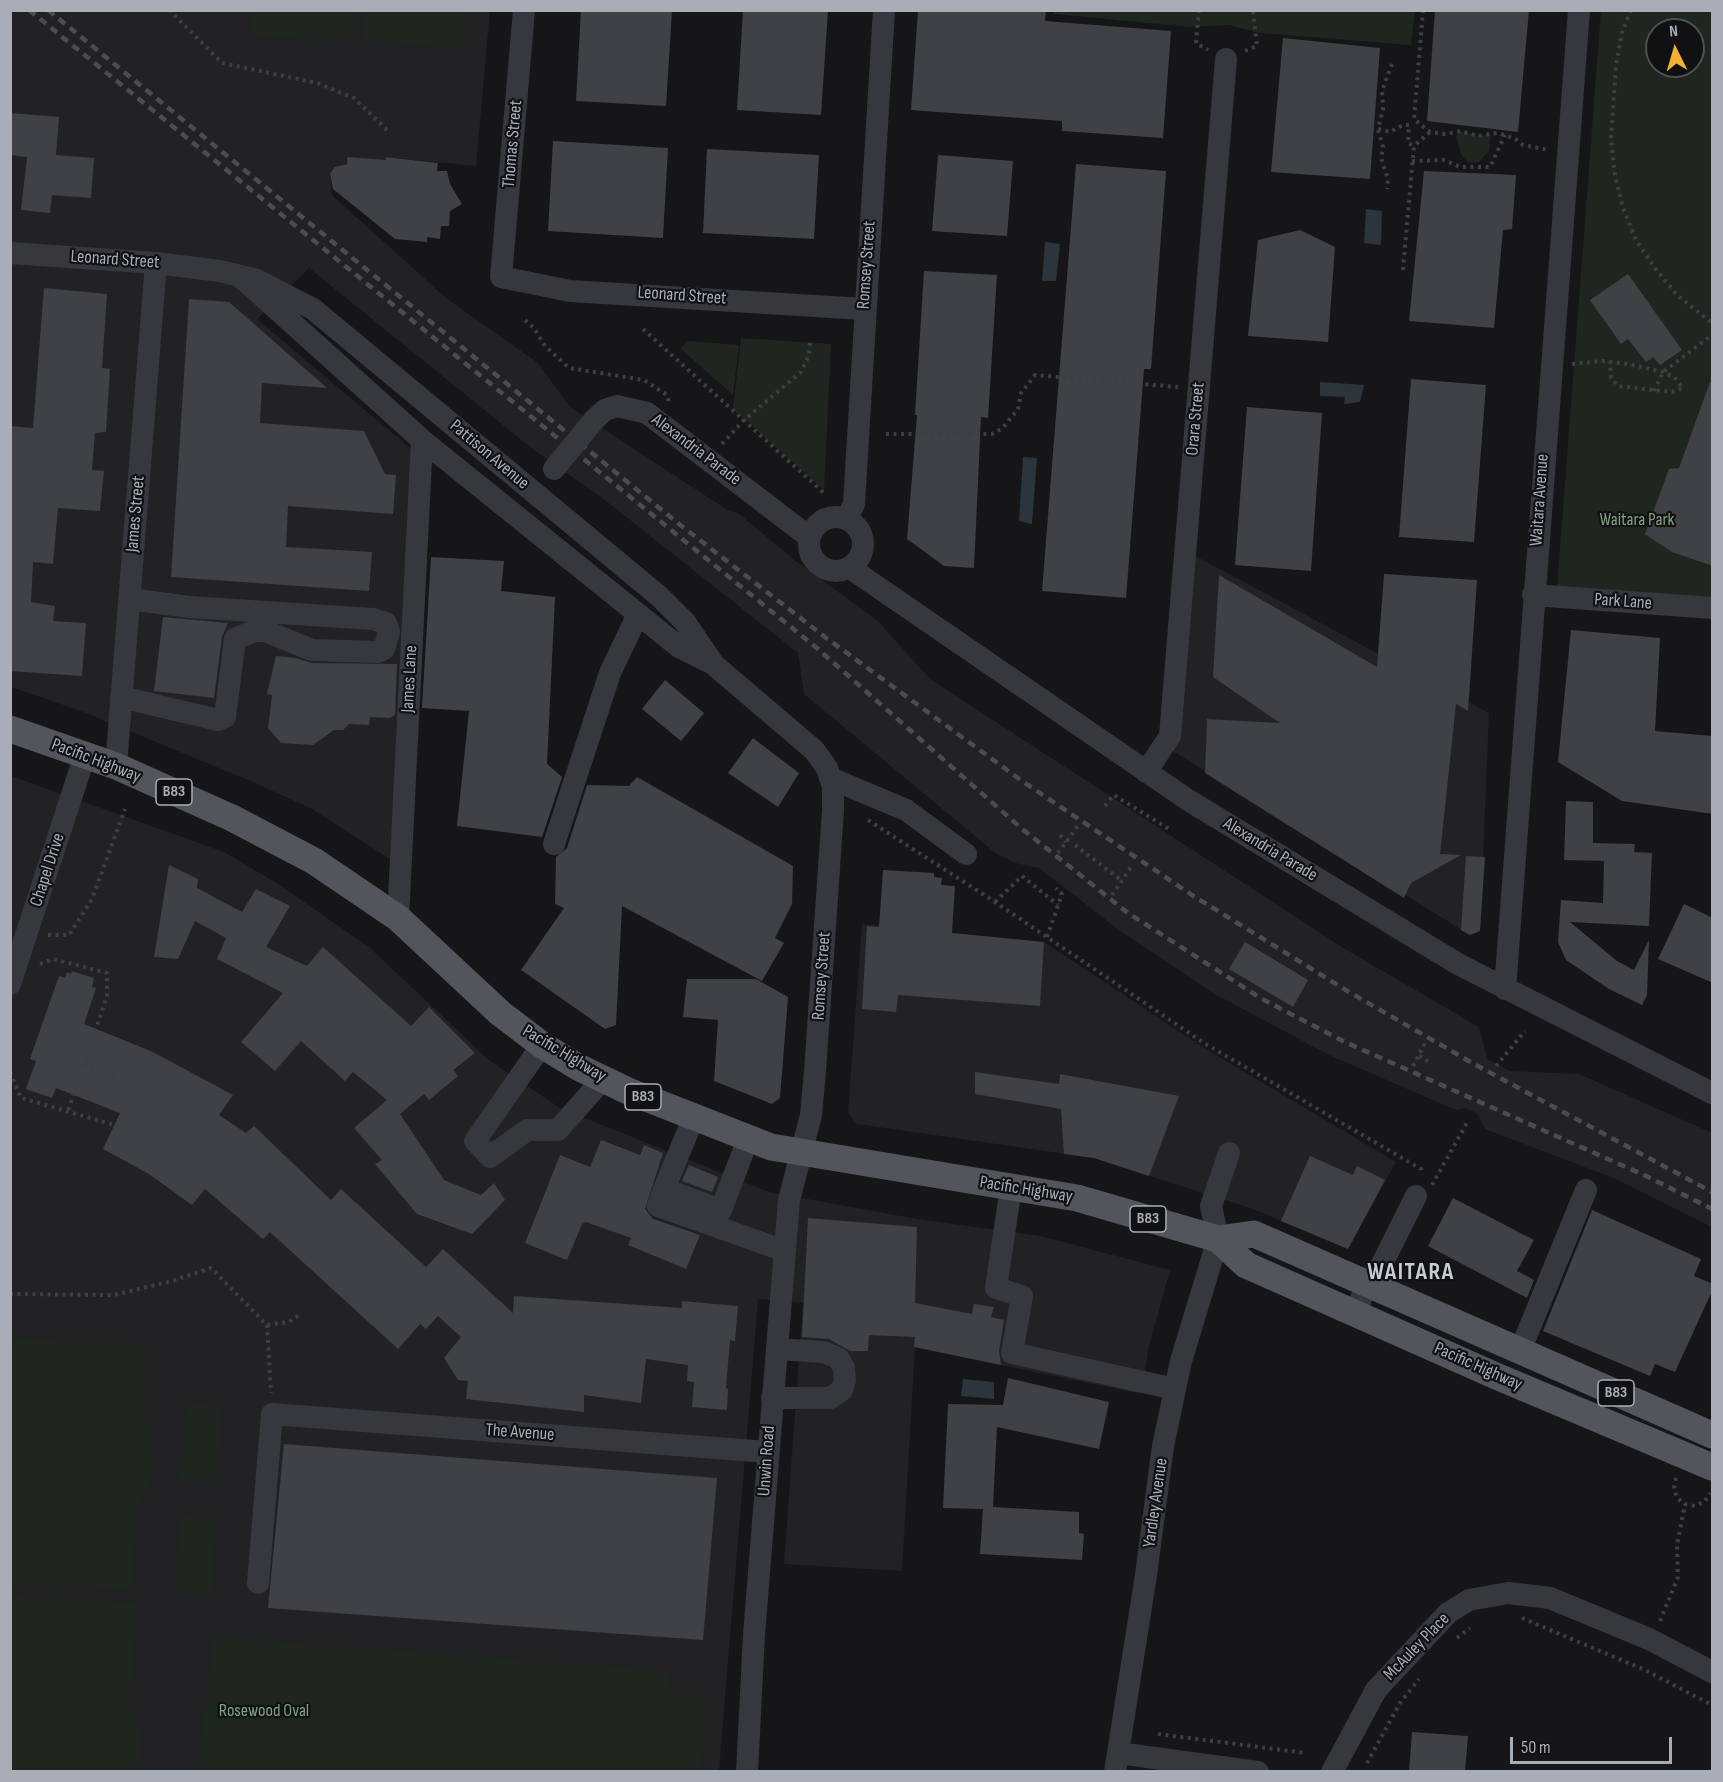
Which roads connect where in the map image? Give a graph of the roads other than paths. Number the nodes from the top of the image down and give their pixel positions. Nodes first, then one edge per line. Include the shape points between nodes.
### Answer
1 (524, 10) edge
2 (884, 10) edge
3 (1579, 10) edge
4 (1226, 59) road end
5 (10, 253) edge
6 (156, 263) junction
7 (231, 274) junction
8 (501, 277) joint
9 (864, 309) junction
10 (422, 440) junction
11 (534, 493) junction
12 (847, 519) junction
13 (809, 537) junction
14 (850, 568) junction
15 (1533, 595) junction
16 (130, 599) junction
17 (1713, 608) edge
18 (638, 614) junction
19 (712, 664) junction
20 (122, 697) junction
21 (10, 729) edge
22 (85, 755) junction
23 (116, 766) junction
24 (1146, 772) junction
25 (832, 788) junction
26 (554, 844) dead end
27 (966, 854) dead end
28 (398, 918) junction
29 (12, 979) edge
30 (1505, 989) junction
31 (542, 1045) junction
32 (603, 1079) junction
33 (1713, 1093) edge
34 (694, 1117) junction
35 (748, 1139) junction
36 (800, 1152) junction
37 (1229, 1153) dead end
38 (1011, 1187) junction
39 (1586, 1190) dead end
40 (1416, 1196) dead end
41 (718, 1218) junction
42 (1218, 1239) junction
43 (785, 1251) junction
44 (1367, 1283) junction
45 (1356, 1312) junction
46 (777, 1349) junction
47 (1520, 1351) junction
48 (1175, 1389) junction
49 (772, 1398) junction
50 (1713, 1435) edge
51 (768, 1452) junction
52 (1713, 1467) edge
53 (258, 1583) dead end
54 (1713, 1672) edge
55 (1116, 1762) edge
56 (747, 1772) edge
57 (1258, 1772) edge
58 (1332, 1772) edge

1 - 8 street, Thomas Street
2 - 9 street, Romsey Street
3 - 15 street, Waitara Avenue
4 - 24 street, Orara Street via 1170,736
5 - 6 street, Leonard Street
6 - 7 street, Leonard Street
6 - 16 street, James Street
7 - 10 street, Pattison Avenue
7 - 11 street, Pattison Avenue via 280,290 313,309
8 - 9 street, Leonard Street via 570,291
9 - 12 street, Romsey Street via 854,504
10 - 18 street, Pattison Avenue
10 - 28 street, James Lane
11 - 13 street, Alexandria Parade, bridge via 594,420 617,406 647,413
11 - 19 street, Pattison Avenue via 660,597 685,622
12 - 13 street via 820,521
12 - 14 street via 863,538 861,555
13 - 14 street via 811,555 823,568
14 - 24 street, Alexandria Parade
15 - 17 street, Park Lane
15 - 30 street, Waitara Avenue
16 - 20 street, James Street
16 - 20 street via 189,607 373,619 386,623 389,632 388,642 378,652 312,650 265,631 235,639 225,717 218,720
18 - 19 street, Pattison Avenue via 679,647
18 - 26 street via 610,673
19 - 25 street, Pattison Avenue via 814,750 827,768
20 - 23 street, James Street
21 - 22 main road, Pacific Highway / B83
22 - 23 main road, Pacific Highway / B83
22 - 29 street, Chapel Drive
23 - 28 main road, Pacific Highway / B83 via 232,818 304,856
24 - 30 street, Alexandria Parade via 1431,948
25 - 27 street via 906,810
25 - 36 street, Romsey Street via 814,1082 811,1115
28 - 31 main road, Pacific Highway / B83 via 500,1013
30 - 33 street, Alexandria Parade
31 - 32 main road, Pacific Highway / B83
31 - 32 street via 475,1141 490,1157 527,1130 558,1130
32 - 34 main road, Pacific Highway / B83
34 - 35 main road, Pacific Highway / B83
34 - 41 street via 658,1206
35 - 36 main road, Pacific Highway / B83
35 - 41 street
36 - 38 main road, Pacific Highway / B83
36 - 43 street, Unwin Road via 790,1189
37 - 42 street via 1211,1206
38 - 42 main road, Pacific Highway / B83 via 1077,1198
38 - 48 street via 996,1288 1022,1296 1012,1353
39 - 47 street
40 - 44 street via 1381,1266
41 - 43 street
42 - 44 main road, Pacific Highway / B83 via 1254,1234
42 - 45 main road, Pacific Highway / B83 via 1246,1265
42 - 48 street, Yardley Avenue
43 - 46 street, Unwin Road
44 - 45 street
44 - 47 main road, Pacific Highway / B83
45 - 52 main road, Pacific Highway / B83
46 - 49 street, Unwin Road
46 - 49 street via 824,1352 838,1358 845,1380 842,1390 830,1398
47 - 50 main road, Pacific Highway / B83
48 - 55 street, Yardley Avenue
49 - 51 street, Unwin Road
51 - 53 street, The Avenue via 272,1414
51 - 56 street, Unwin Road
54 - 58 street, McAuley Place via 1649,1639 1550,1598 1508,1593 1469,1600 1448,1613 1376,1690
55 - 57 street

